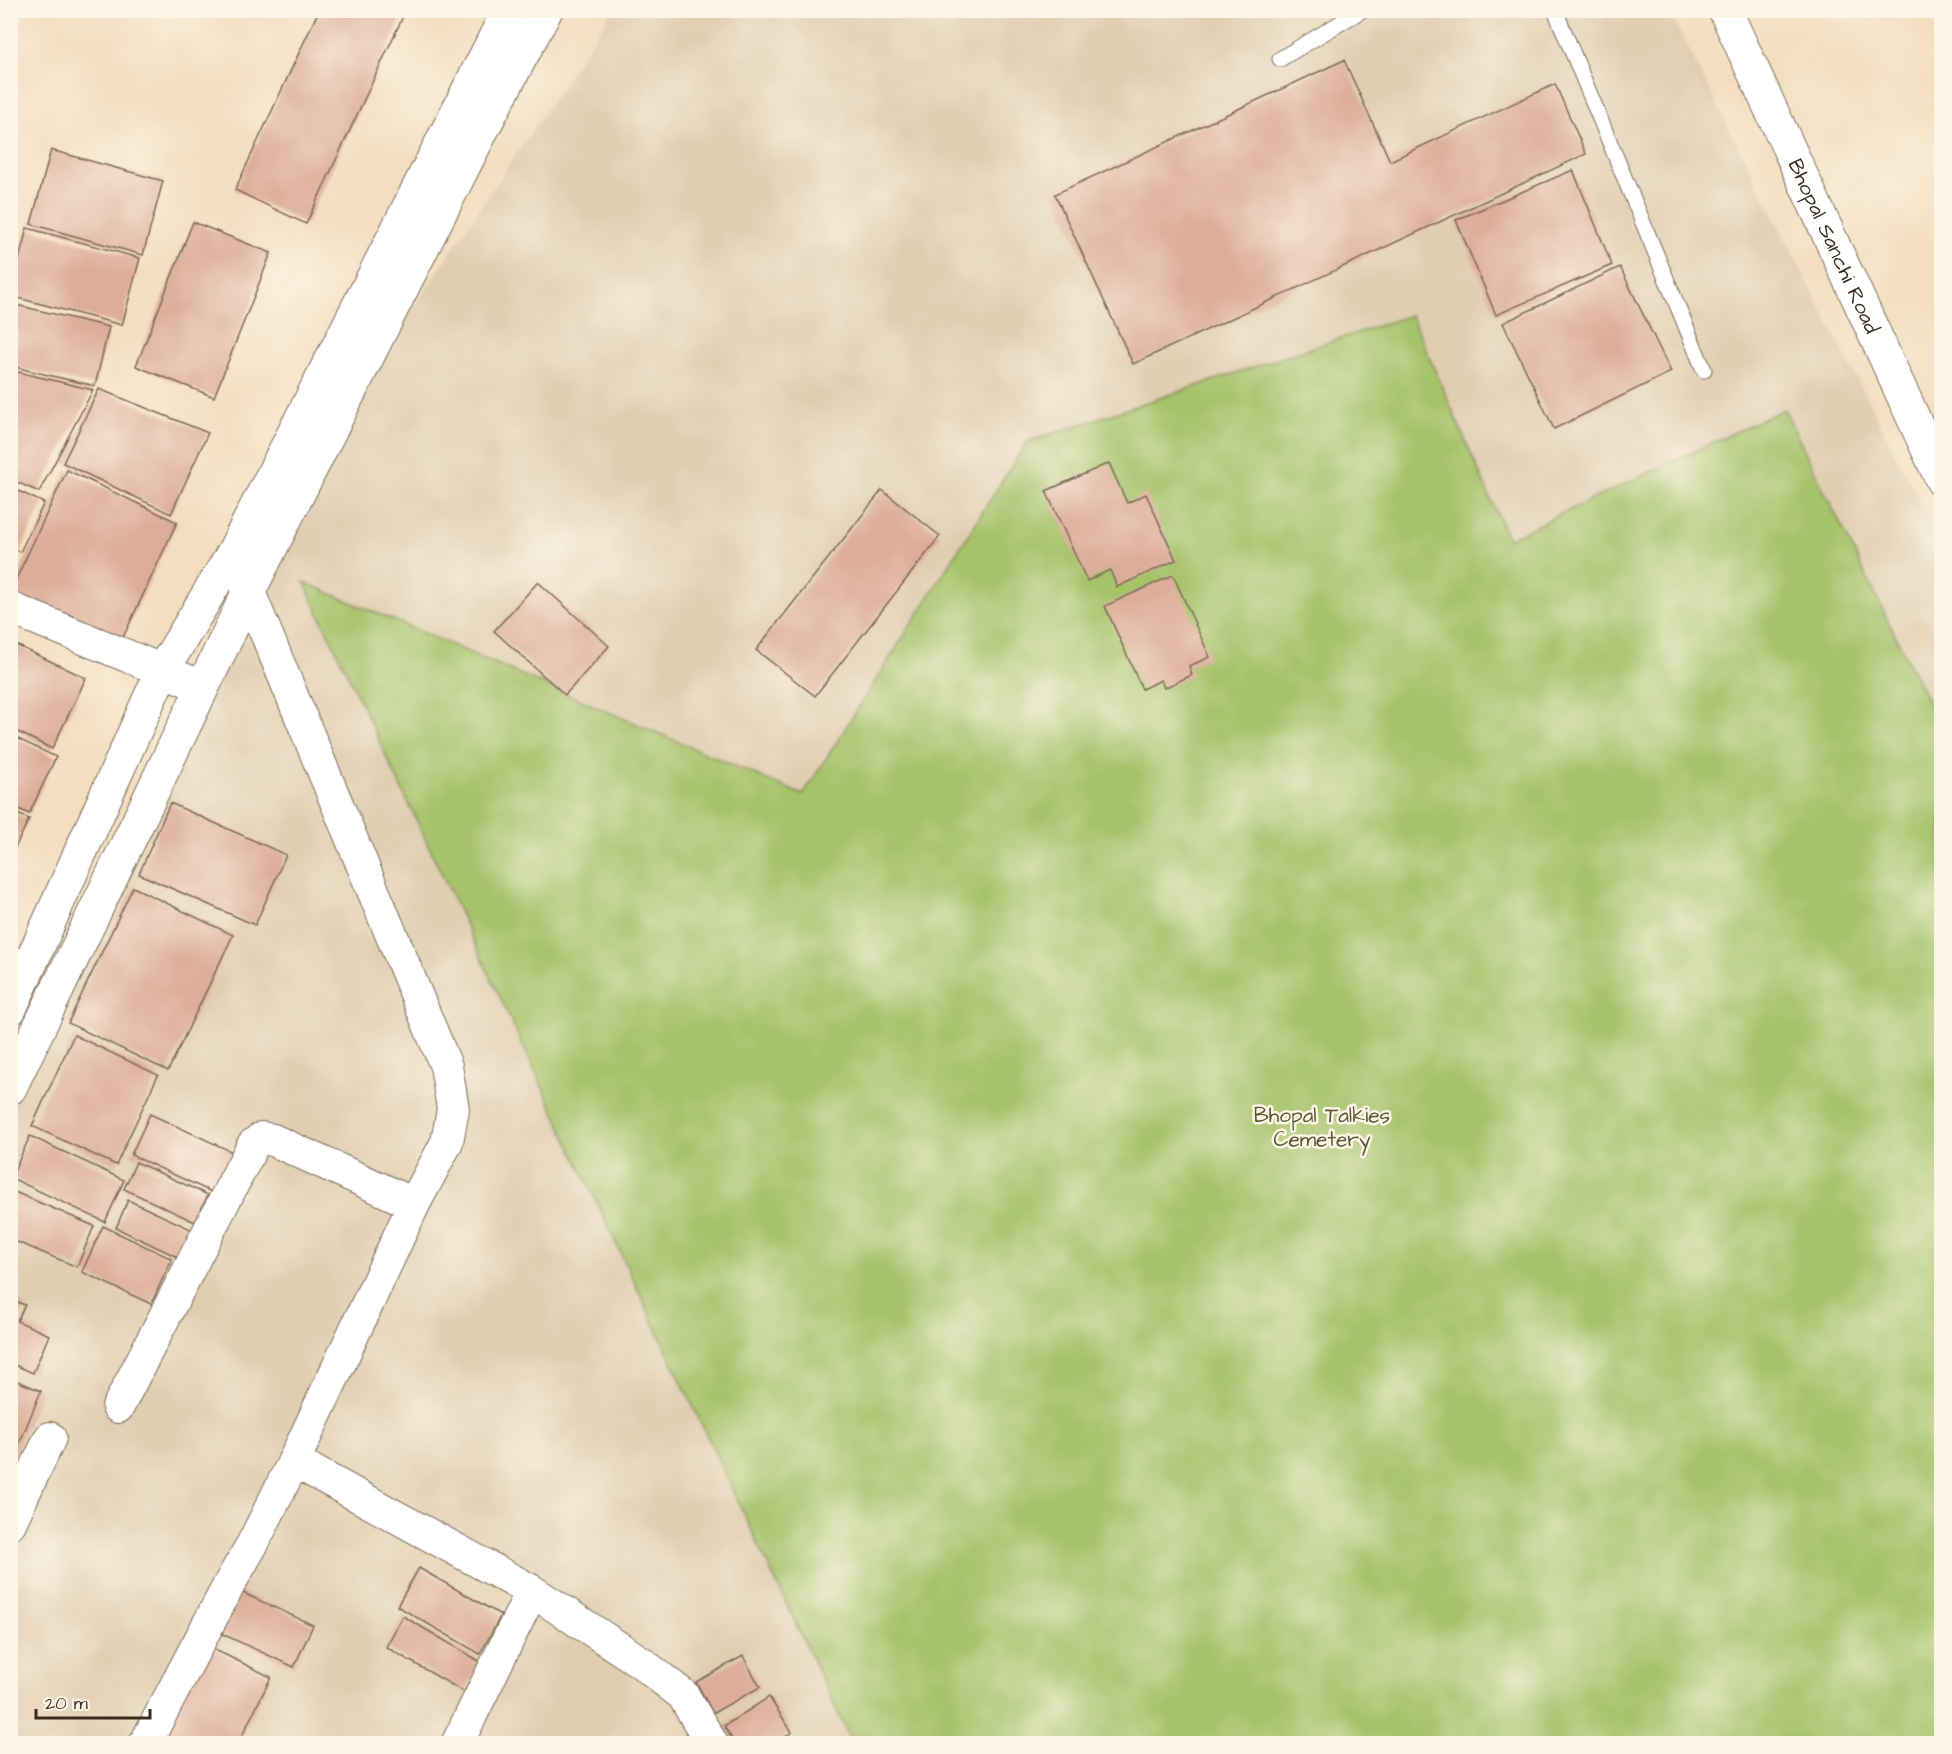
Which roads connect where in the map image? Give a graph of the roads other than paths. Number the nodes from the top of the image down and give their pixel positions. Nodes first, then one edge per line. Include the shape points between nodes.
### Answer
1 (509, 10) edge
2 (546, 10) edge
3 (1362, 10) edge
4 (1555, 10) edge
5 (1725, 10) edge
6 (1280, 59) dead end
7 (452, 120) junction
8 (480, 135) junction
9 (1704, 370) dead end
10 (289, 442) junction
11 (316, 459) junction
12 (1941, 480) edge
13 (233, 553) junction
14 (249, 591) junction
15 (10, 608) edge
16 (162, 671) junction
17 (203, 687) junction
18 (10, 1009) edge
19 (10, 1088) edge
20 (414, 1204) junction
21 (118, 1407) dead end
22 (50, 1438) dead end
23 (294, 1461) junction
24 (10, 1523) edge
25 (532, 1591) junction
26 (145, 1743) edge
27 (457, 1743) edge
28 (712, 1743) edge

1 - 7 main road
2 - 8 main road
3 - 6 lane
4 - 9 lane
5 - 12 main road, Bhopal Sanchi Road
7 - 8 main road
7 - 10 main road
8 - 11 main road
10 - 11 main road
10 - 13 main road
11 - 14 main road
13 - 14 street
13 - 16 main road
14 - 17 main road
14 - 20 street via 446,1066 453,1109 447,1142
15 - 16 street
16 - 17 street
16 - 18 main road
17 - 19 main road
20 - 21 street via 262,1138 253,1145
20 - 23 street
22 - 24 street
23 - 25 street
23 - 26 street
25 - 27 street
25 - 28 street via 639,1661 683,1695

